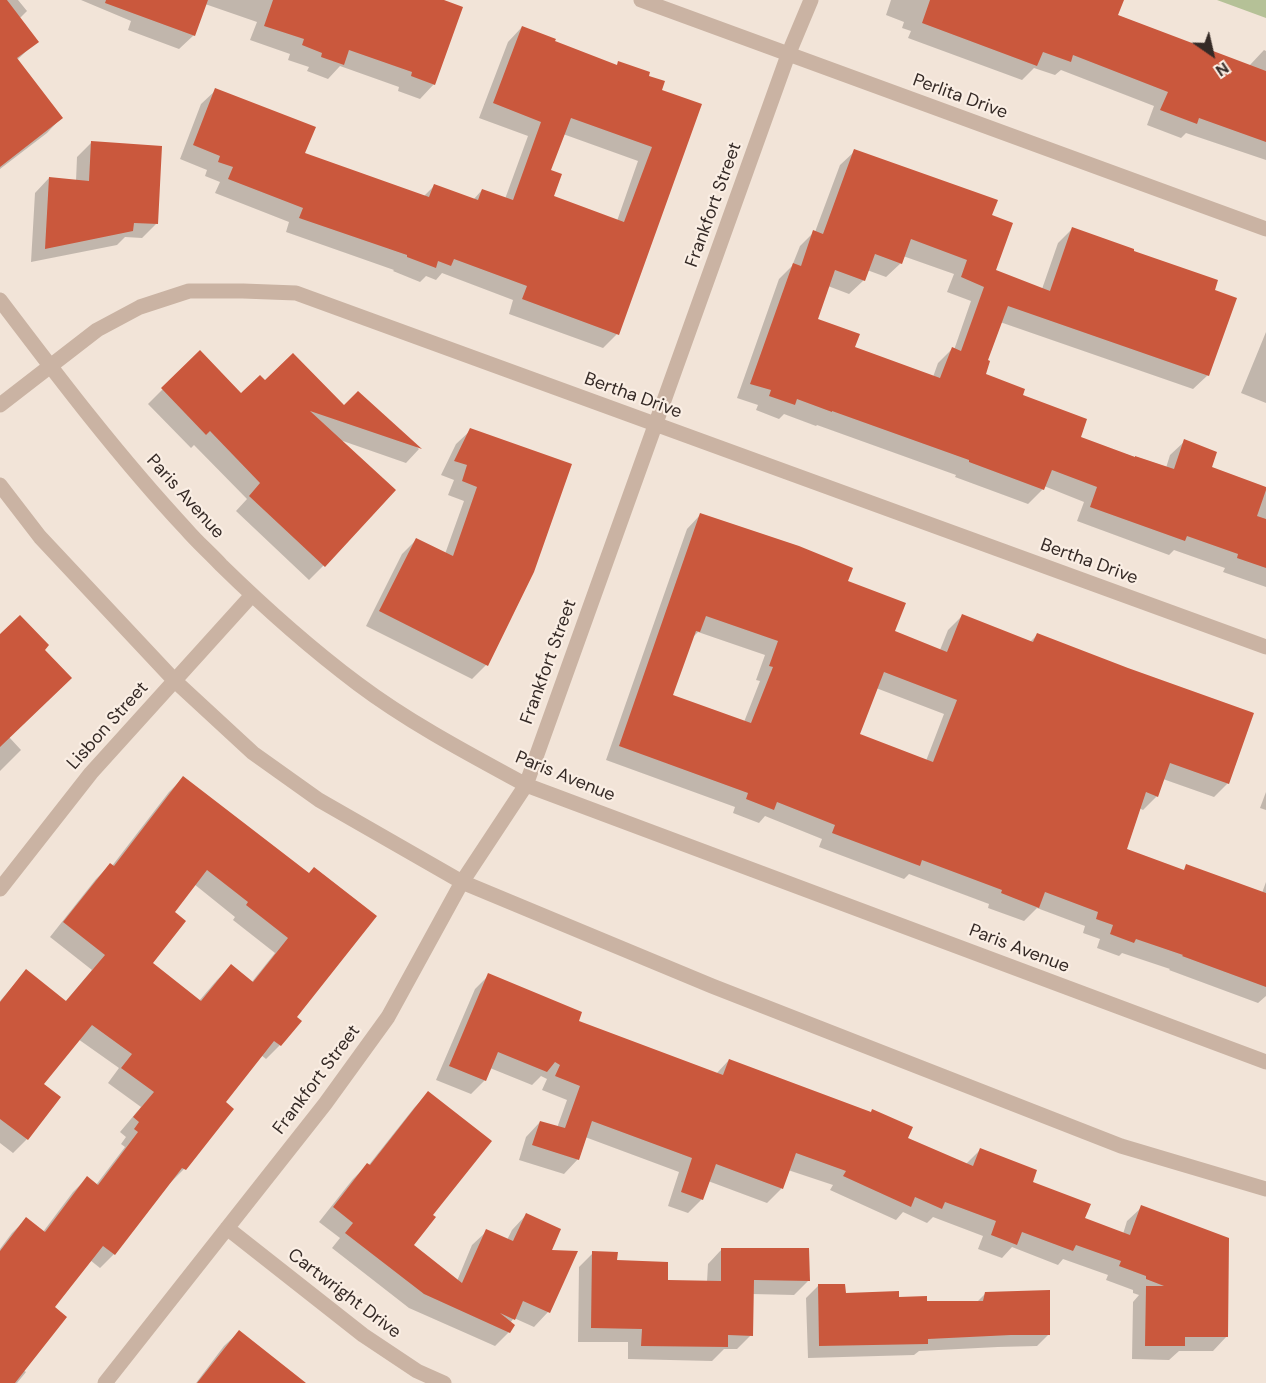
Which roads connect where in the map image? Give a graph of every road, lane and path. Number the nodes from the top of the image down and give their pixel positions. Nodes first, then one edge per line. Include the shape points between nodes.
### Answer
1 (641, 0) edge
2 (811, 0) edge
3 (788, 55) junction
4 (1266, 230) edge
5 (0, 300) edge
6 (50, 366) junction
7 (0, 405) edge
8 (656, 425) junction
9 (0, 485) edge
10 (252, 595) junction
11 (1266, 647) edge
12 (175, 681) junction
13 (526, 785) junction
14 (462, 882) junction
15 (0, 889) edge
16 (1266, 1062) edge
17 (1266, 1189) edge
18 (227, 1228) junction
19 (105, 1383) edge
20 (444, 1383) edge

1 - 3 street, Perlita Drive
2 - 3 street, Frankfort Street
3 - 4 street, Perlita Drive
3 - 8 street, Frankfort Street
5 - 6 street, Paris Avenue
6 - 7 street, Bertha Drive
6 - 8 street, Bertha Drive via 97,330 131,311 189,291 296,293
6 - 10 street, Paris Avenue via 142,480
8 - 11 street, Bertha Drive
8 - 13 street, Frankfort Street
9 - 12 street via 40,537
10 - 12 street, Lisbon Street
10 - 13 street, Paris Avenue via 360,686
12 - 14 street via 252,753 319,800
12 - 15 street, Lisbon Street via 91,773
13 - 14 street, Frankfort Street
13 - 16 street, Paris Avenue
14 - 17 street via 712,986 1110,1141
14 - 18 street, Frankfort Street via 388,1017
18 - 19 street, Frankfort Street
18 - 20 street, Cartwright Drive via 363,1335 417,1371

